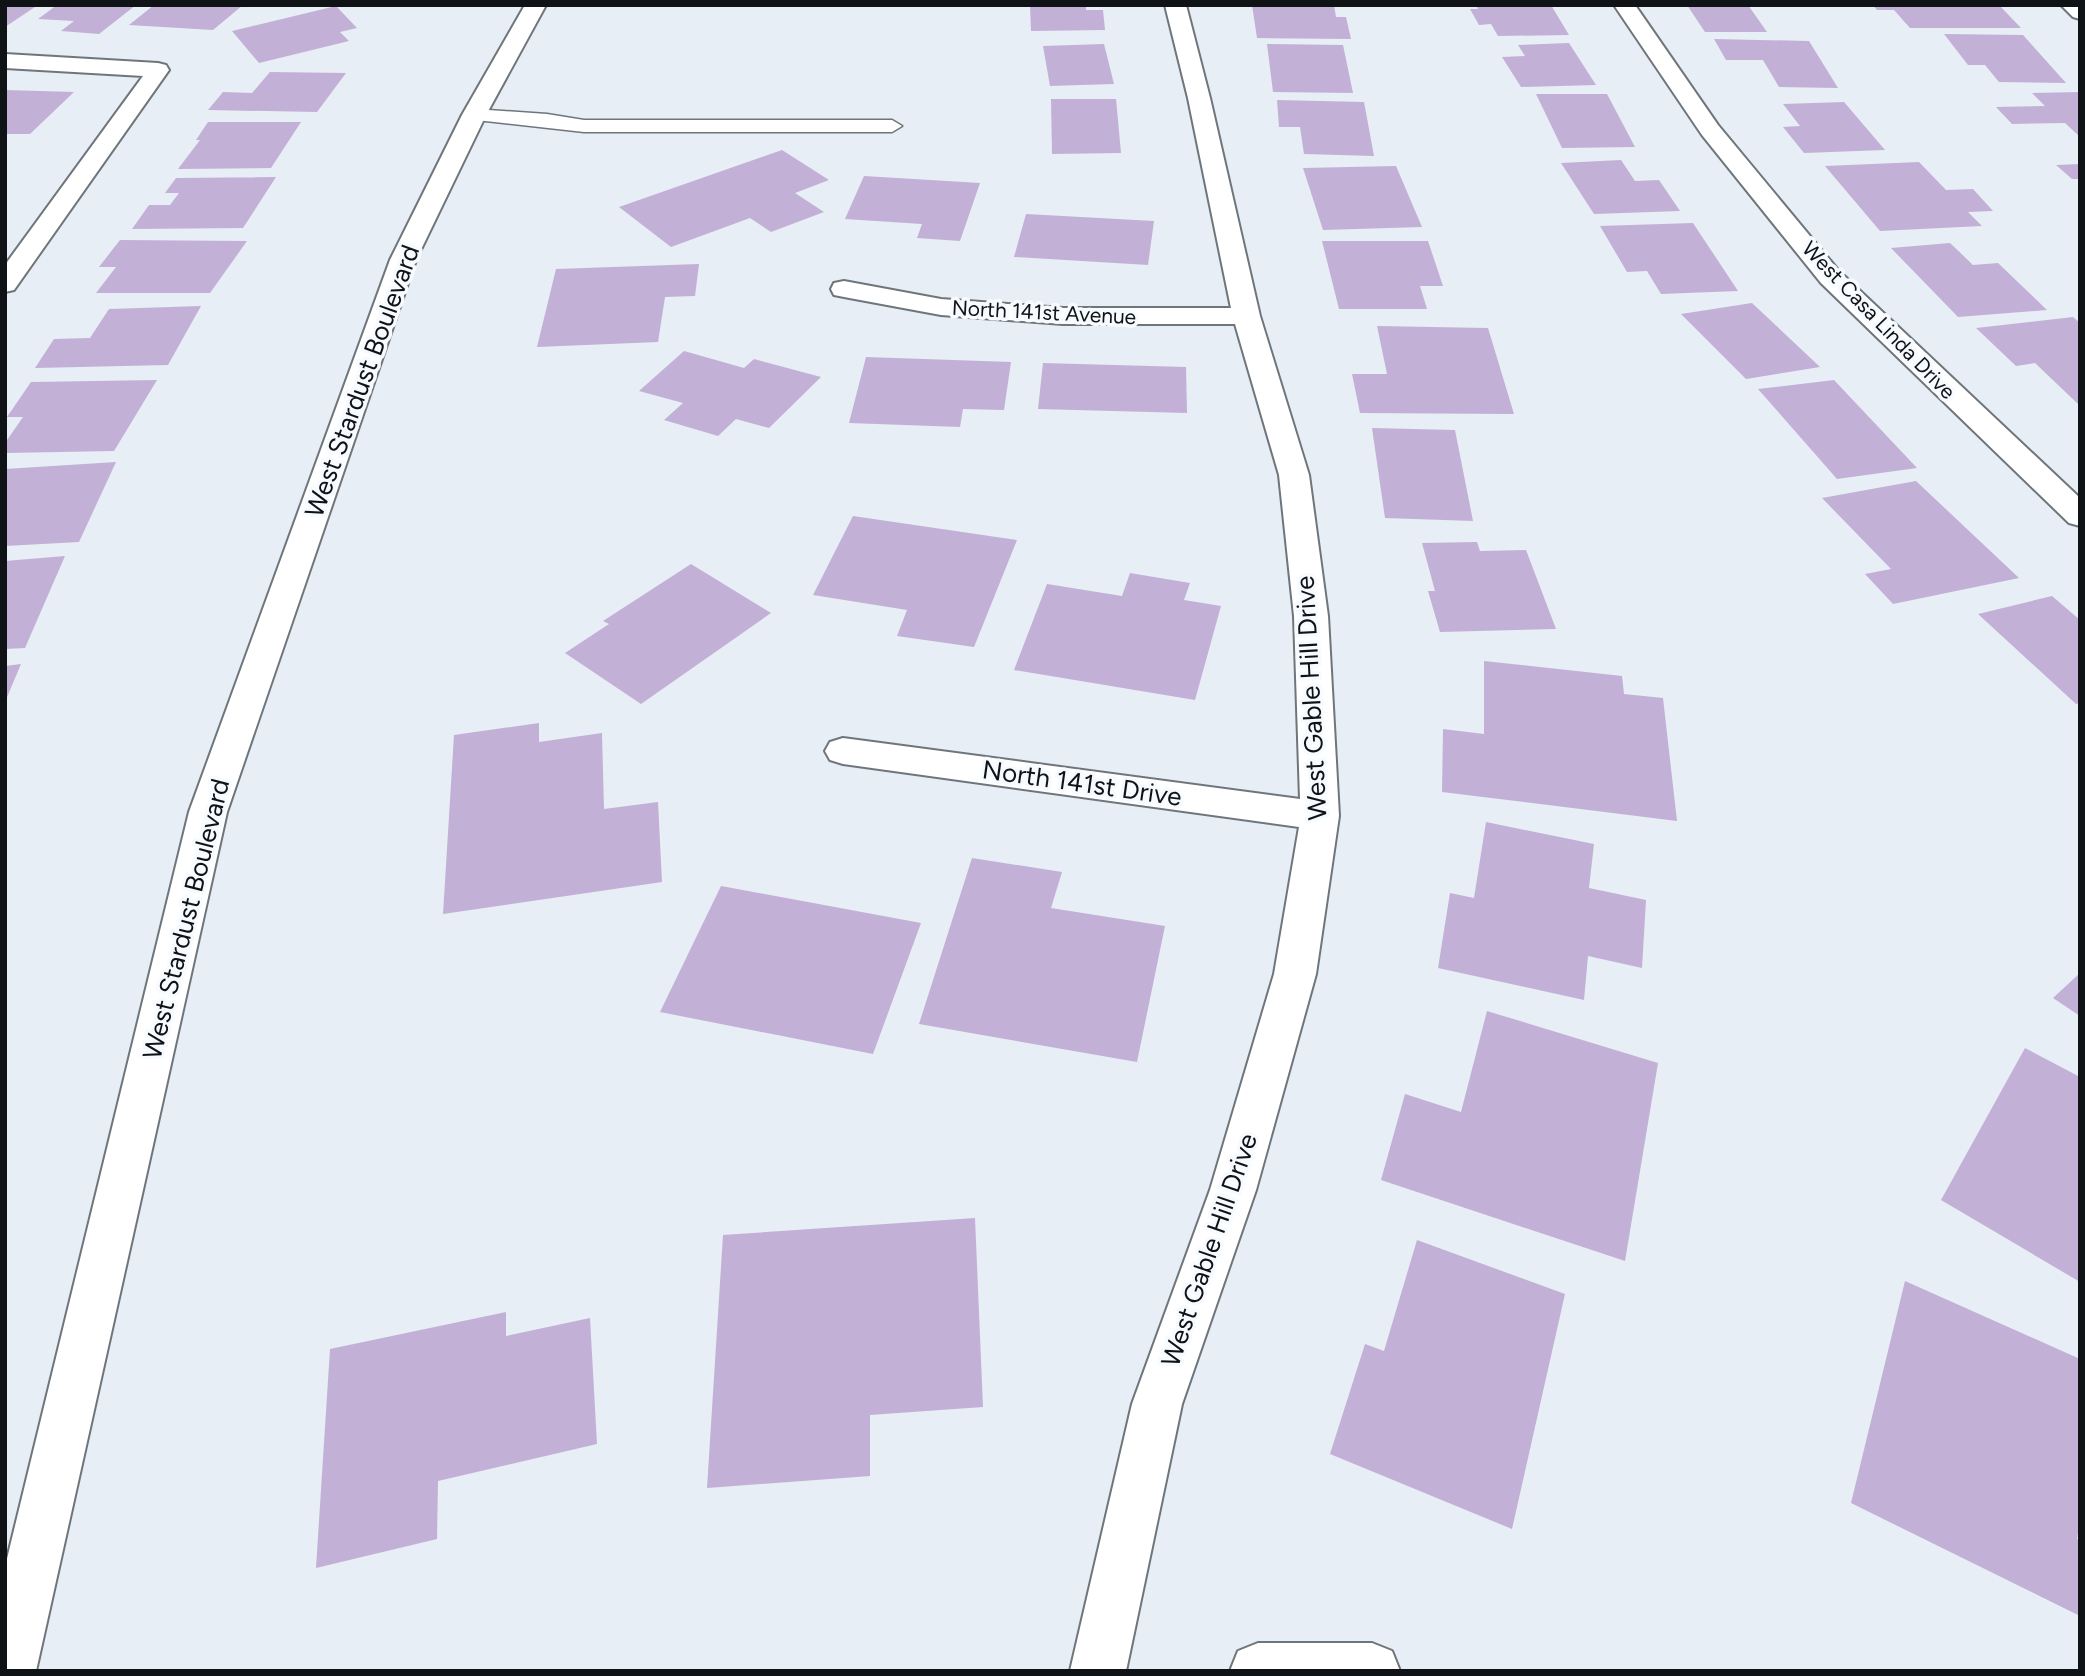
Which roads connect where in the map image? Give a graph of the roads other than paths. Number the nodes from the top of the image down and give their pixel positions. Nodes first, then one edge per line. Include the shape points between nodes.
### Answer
1 (536, 5) edge
2 (1175, 5) edge
3 (1624, 5) edge
4 (2071, 5) edge
5 (2080, 13) edge
6 (5, 61) edge
7 (474, 115) junction
8 (892, 125) dead end
9 (5, 284) edge
10 (844, 289) dead end
11 (1247, 316) junction
12 (2080, 516) edge
13 (843, 751) dead end
14 (1320, 816) junction
15 (8, 1671) edge
16 (1098, 1671) edge
17 (1258, 1671) edge
18 (1372, 1671) edge

1 - 7 street, West Stardust Boulevard
2 - 11 street, West Gable Hill Drive
3 - 12 street, West Casa Linda Drive via 1710,130 1830,277
4 - 5 street
6 - 9 street via 158,70
7 - 8 lane via 584,126
7 - 15 street, West Stardust Boulevard via 403,260 208,812
10 - 11 street, North 141st Avenue via 941,307 1063,316
11 - 14 street, West Gable Hill Drive via 1294,475 1311,616
13 - 14 street, North 141st Drive
14 - 16 street, West Gable Hill Drive via 1295,974 1233,1190 1157,1404
17 - 18 street

